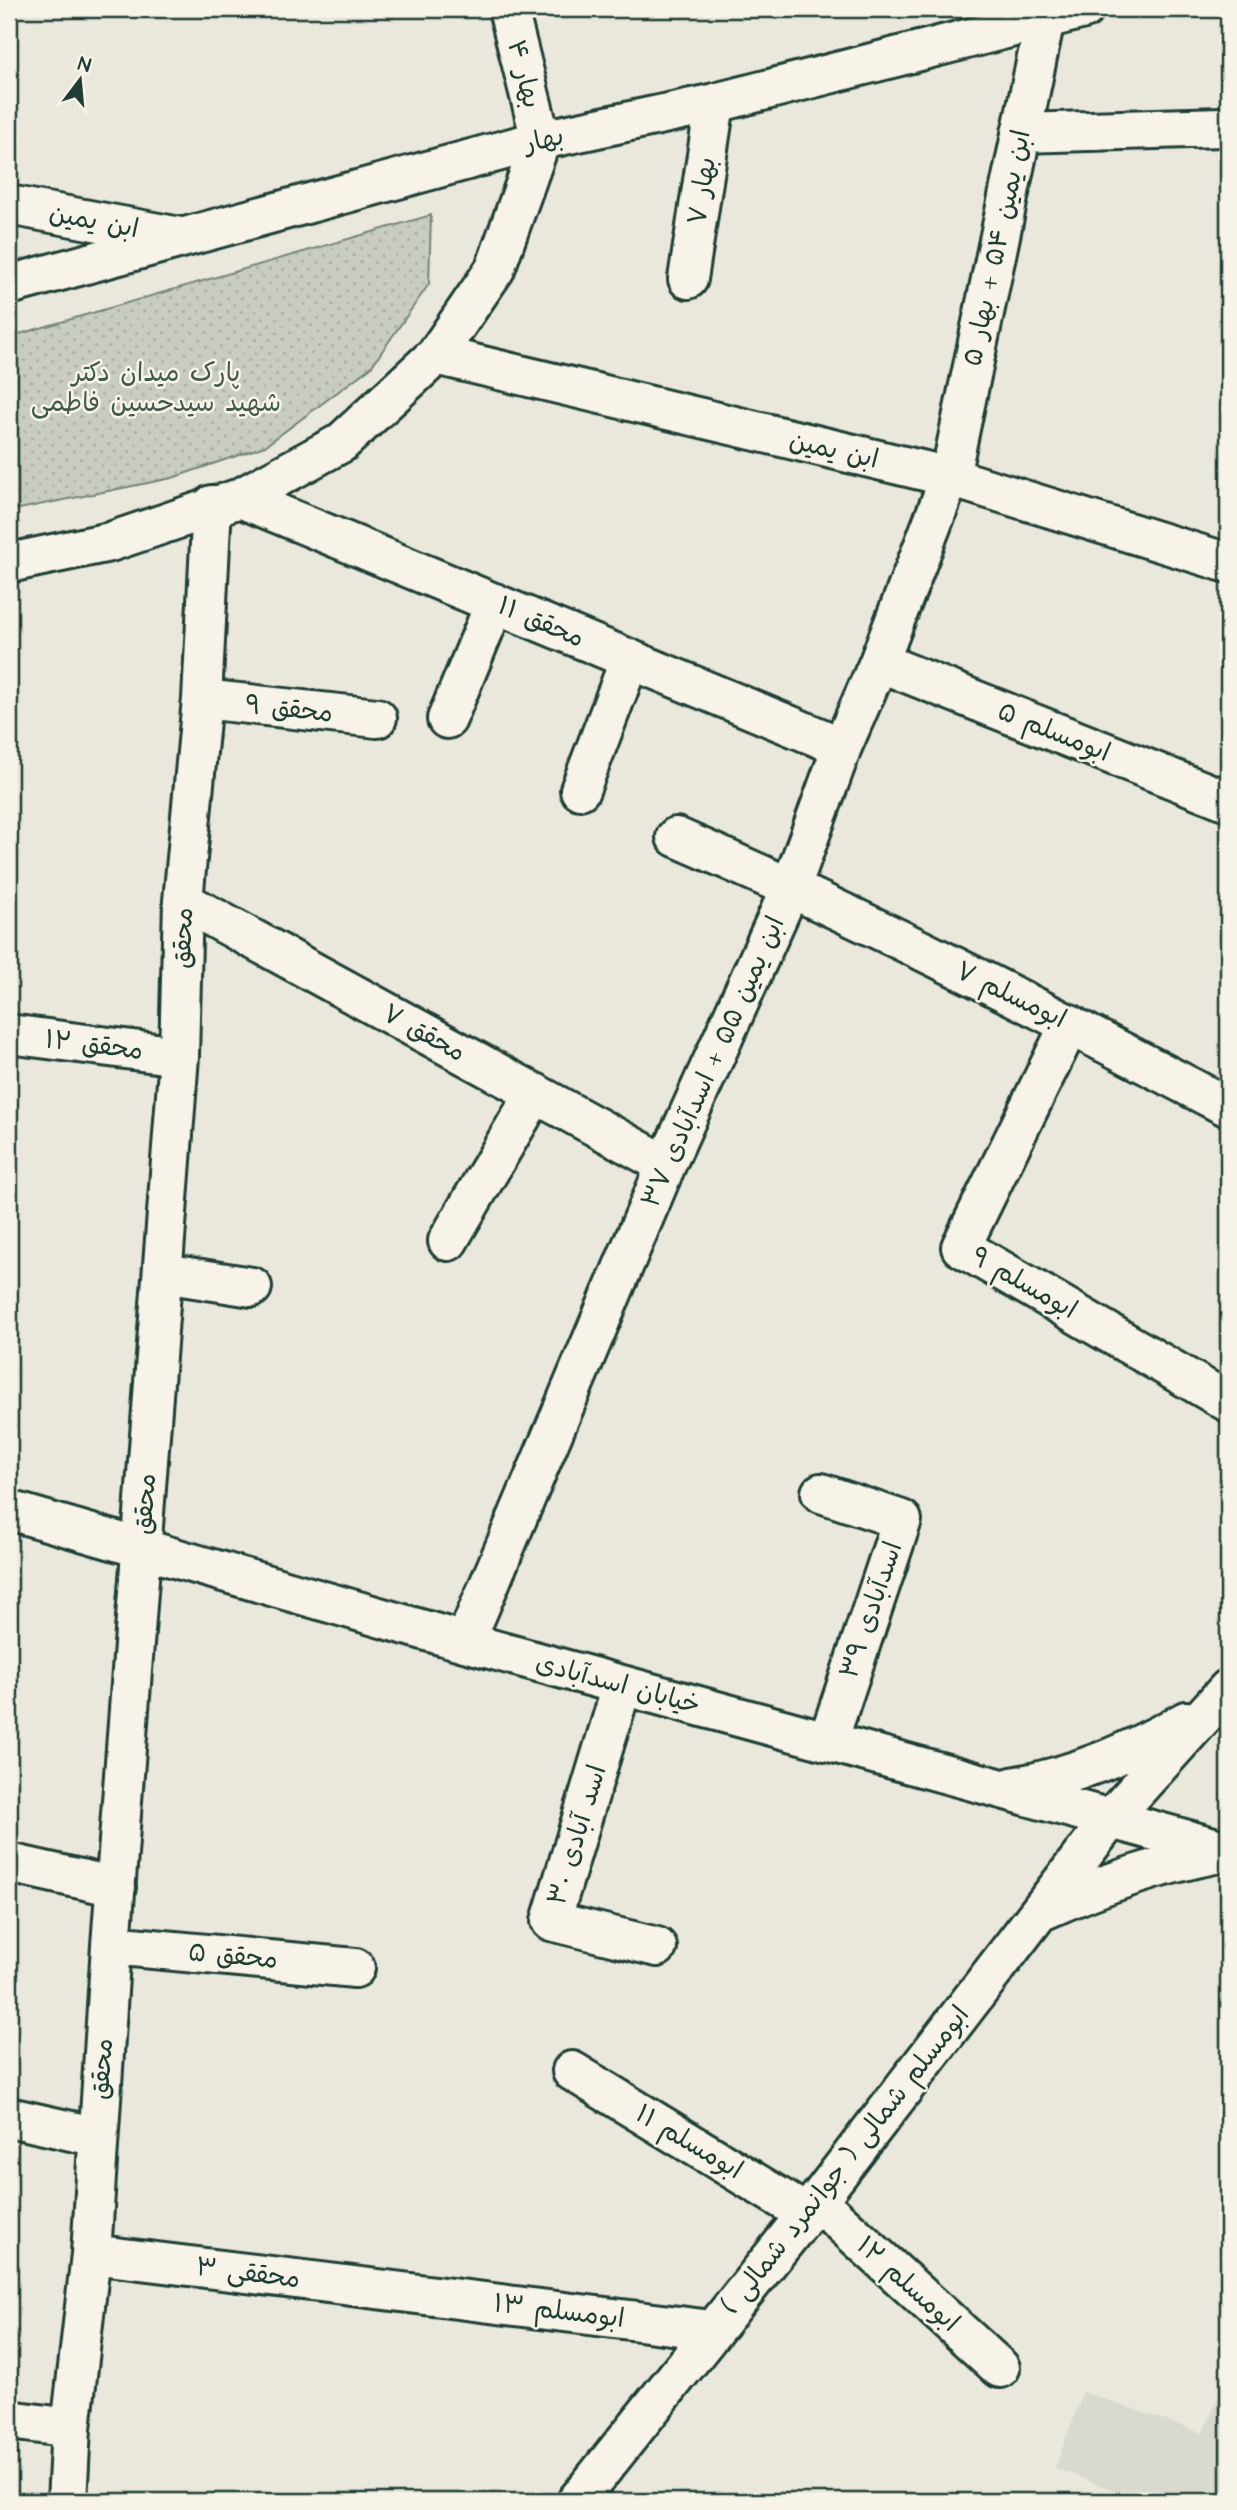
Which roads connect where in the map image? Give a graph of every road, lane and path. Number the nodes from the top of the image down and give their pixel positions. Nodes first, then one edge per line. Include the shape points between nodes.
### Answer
1 (508, 9) edge
2 (1084, 9) edge
3 (1045, 19) junction
4 (715, 103) junction
5 (1223, 127) dead end
6 (1021, 134) junction
7 (541, 140) junction
8 (9, 205) edge
9 (180, 237) junction
10 (13, 277) edge
11 (688, 279) dead end
12 (436, 355) junction
13 (950, 477) junction
14 (226, 501) junction
15 (1228, 562) edge
16 (9, 563) edge
17 (495, 603) junction
18 (630, 659) junction
19 (880, 662) junction
20 (202, 699) junction
21 (377, 718) dead end
22 (447, 719) dead end
23 (842, 747) junction
24 (580, 790) dead end
25 (1228, 801) edge
26 (676, 837) dead end
27 (791, 887) junction
28 (183, 901) junction
29 (1070, 1024) junction
30 (9, 1034) edge
31 (179, 1056) junction
32 (535, 1093) junction
33 (1228, 1107) edge
34 (666, 1164) junction
35 (449, 1241) dead end
36 (163, 1273) junction
37 (252, 1287) dead end
38 (1228, 1402) edge
39 (821, 1493) dead end
40 (9, 1510) edge
41 (142, 1547) junction
42 (465, 1642) junction
43 (622, 1686) junction
44 (1220, 1697) edge
45 (828, 1741) junction
46 (1002, 1788) junction
47 (1112, 1817) junction
48 (1228, 1852) edge
49 (9, 1863) edge
50 (116, 1887) junction
51 (1040, 1911) junction
52 (111, 1945) junction
53 (657, 1947) dead end
54 (355, 1968) dead end
55 (572, 2071) dead end
56 (9, 2117) edge
57 (97, 2137) junction
58 (811, 2207) junction
59 (91, 2254) junction
60 (406, 2292) joint
61 (712, 2330) junction
62 (1000, 2368) dead end
63 (9, 2420) edge
64 (71, 2428) junction
65 (67, 2501) edge
66 (577, 2501) edge

1 - 7 street, بهار ۴
2 - 3 street, بهار
3 - 4 street, بهار
3 - 6 street, ابن یمین ۵۴ + بهار ۵
4 - 7 street, بهار
4 - 11 street, بهار ۷
5 - 6 street
6 - 13 street, ابن یمین ۵۴ + بهار ۵
7 - 9 street, بهار
7 - 12 street via 495,269
8 - 9 street, ابن یمین
9 - 10 street, بهار
12 - 13 street, ابن یمین
12 - 14 street via 341,443
13 - 15 street, ابن یمین
13 - 19 street, ابن یمین ۵۵ + اسدآبادی ۳۷
14 - 16 street via 110,541
14 - 17 street, محقق ۱۱
14 - 20 street, محقق
17 - 18 street, محقق ۱۱
17 - 22 street
18 - 23 street, محقق ۱۱
18 - 24 street
19 - 23 street, ابن یمین ۵۵ + اسدآبادی ۳۷
19 - 25 street, ابومسلم ۵
20 - 21 street, محقق ۹
20 - 28 street, محقق
23 - 27 street, ابن یمین ۵۵ + اسدآبادی ۳۷
26 - 27 street, ابومسلم ۷
27 - 29 street, ابومسلم ۷
27 - 34 street, ابن یمین ۵۵ + اسدآبادی ۳۷
28 - 31 street, محقق
28 - 32 street, محقق ۷
29 - 33 street, ابومسلم ۷
29 - 38 street, ابومسلم ۹ via 961,1247
30 - 31 street, محقق ۱۲
31 - 36 street, محقق
32 - 34 street, محقق ۷
32 - 35 street
34 - 42 street, ابن یمین ۵۵ + اسدآبادی ۳۷
36 - 37 street
36 - 41 street, محقق
39 - 45 street, اسدآبادی ۳۹ via 902,1520
40 - 41 street, خیابان اسدآبادی
41 - 42 street, خیابان اسدآبادی
41 - 50 street, محقق
42 - 43 street, خیابان اسدآبادی
43 - 45 street, خیابان اسدآبادی
43 - 53 street, اسد آبادی ۳۰ via 551,1921
44 - 46 street via 1101,1765 1053,1780
44 - 47 street, ابومسلم شمالی ( جوانمرد شمالی )
45 - 46 street, خیابان اسدآبادی
46 - 47 street, خیابان اسدآبادی
47 - 48 street, خیابان اسدآبادی
47 - 51 street, ابومسلم شمالی ( جوانمرد شمالی )
48 - 51 street via 1165,1863
49 - 50 street
50 - 52 street, محقق
51 - 58 street, ابومسلم شمالی ( جوانمرد شمالی )
52 - 54 street, محقق ۵
52 - 57 street, محقق
55 - 58 street, ابومسلم ۱۱
56 - 57 street
57 - 59 street, محقق
58 - 61 street, ابومسلم شمالی ( جوانمرد شمالی )
58 - 62 street, ابومسلم ۱۲
59 - 60 street, محققی ۳
59 - 64 street, محقق
60 - 61 street, ابومسلم ۱۳
61 - 66 street, ابومسلم شمالی ( جوانمرد شمالی )
63 - 64 street
64 - 65 street, محقق

